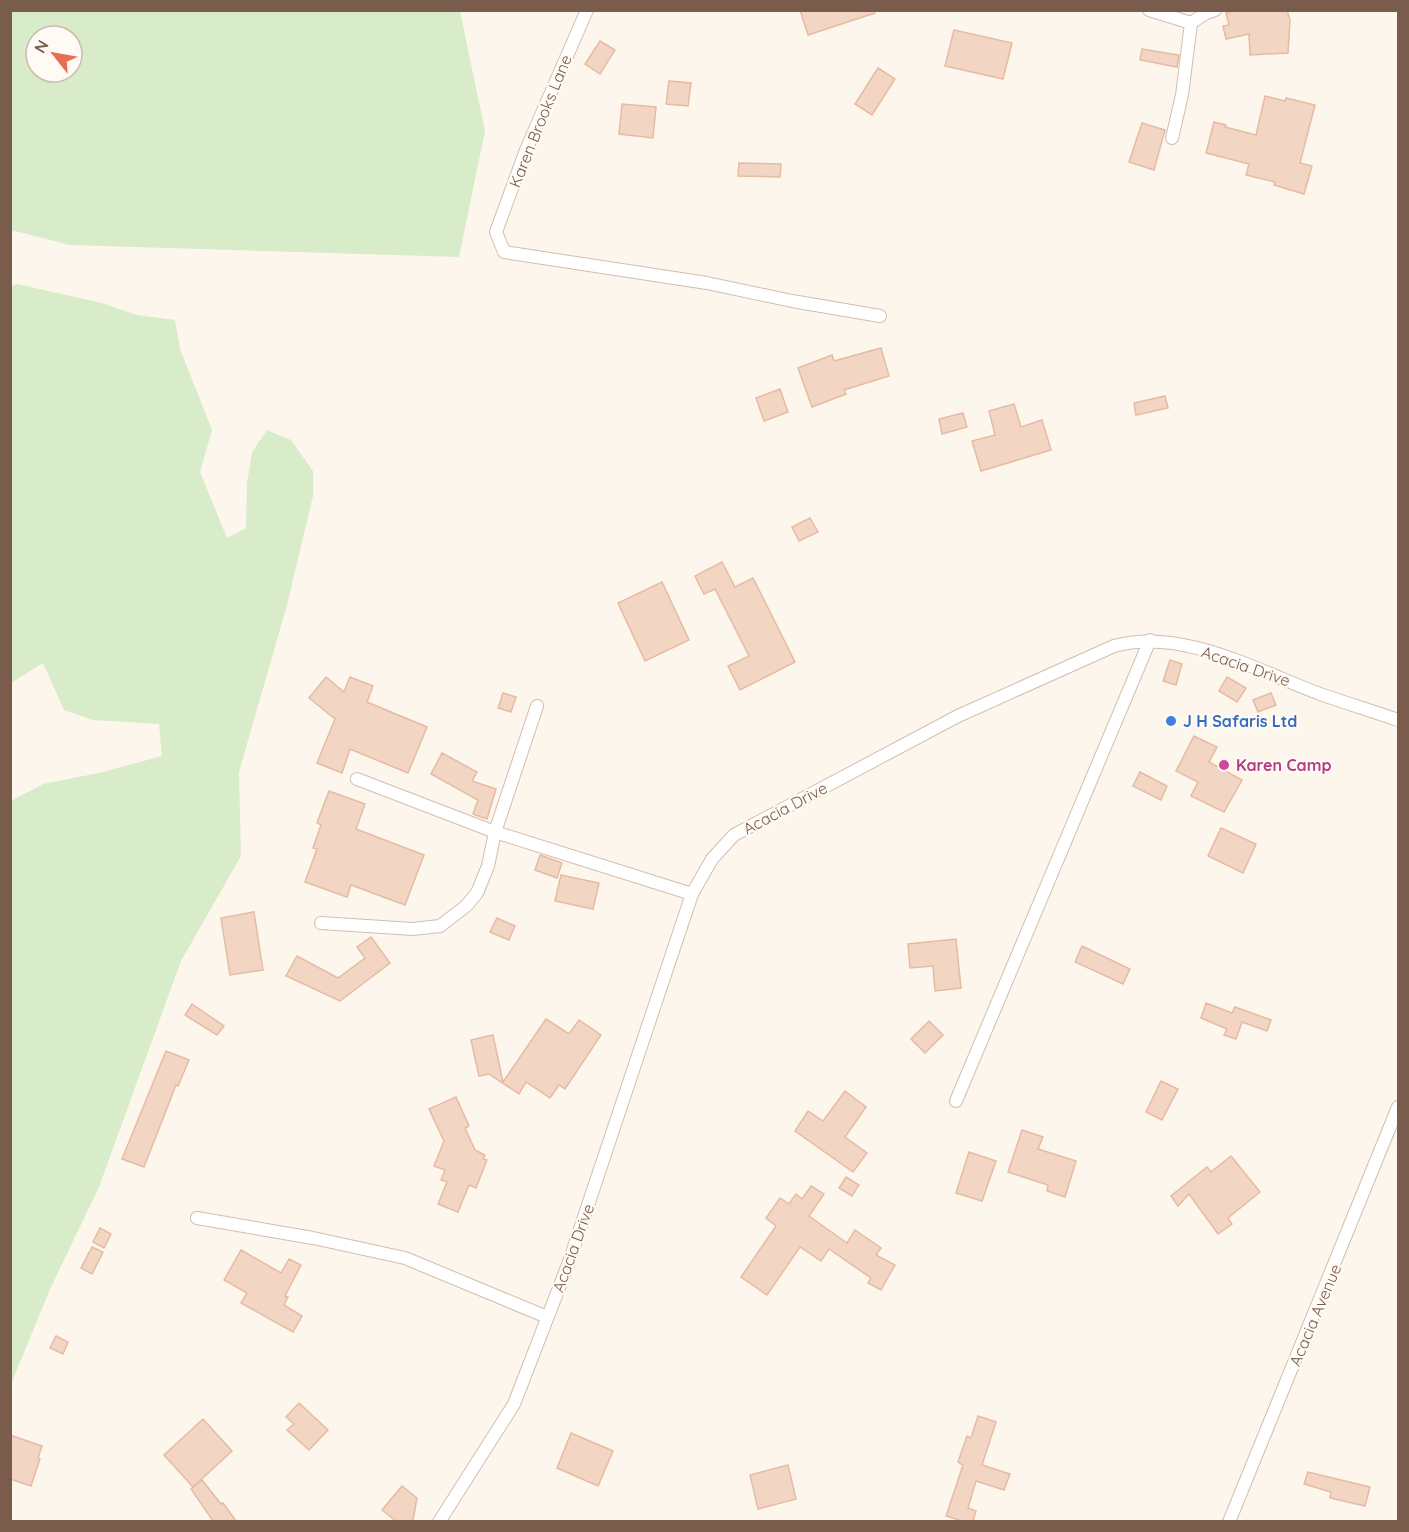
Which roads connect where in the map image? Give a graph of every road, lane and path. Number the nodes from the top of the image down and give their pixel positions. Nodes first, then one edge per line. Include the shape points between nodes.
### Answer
1 (587, 10) edge
2 (1149, 10) edge
3 (1215, 10) edge
4 (1191, 23) junction
5 (1172, 138) dead end
6 (880, 316) dead end
7 (1150, 640) junction
8 (537, 706) dead end
9 (1398, 720) edge
10 (357, 779) dead end
11 (495, 832) junction
12 (692, 894) junction
13 (321, 923) dead end
14 (956, 1101) dead end
15 (1398, 1107) edge
16 (197, 1218) dead end
17 (547, 1317) junction
18 (439, 1521) edge
19 (1229, 1521) edge

1 - 6 street, Karen Brooks Lane via 526,150 496,232 504,252 697,281
2 - 4 street
3 - 4 street
4 - 5 street
7 - 9 street, Acacia Drive via 1176,643 1243,663
7 - 12 street, Acacia Drive via 1114,646 958,716 734,836 711,859
7 - 14 street
8 - 11 street
10 - 11 street
11 - 12 street
11 - 13 street via 477,893 440,926 413,929
12 - 17 street, Acacia Drive
15 - 19 street, Acacia Avenue
16 - 17 street via 405,1258
17 - 18 street, Acacia Drive via 514,1404

